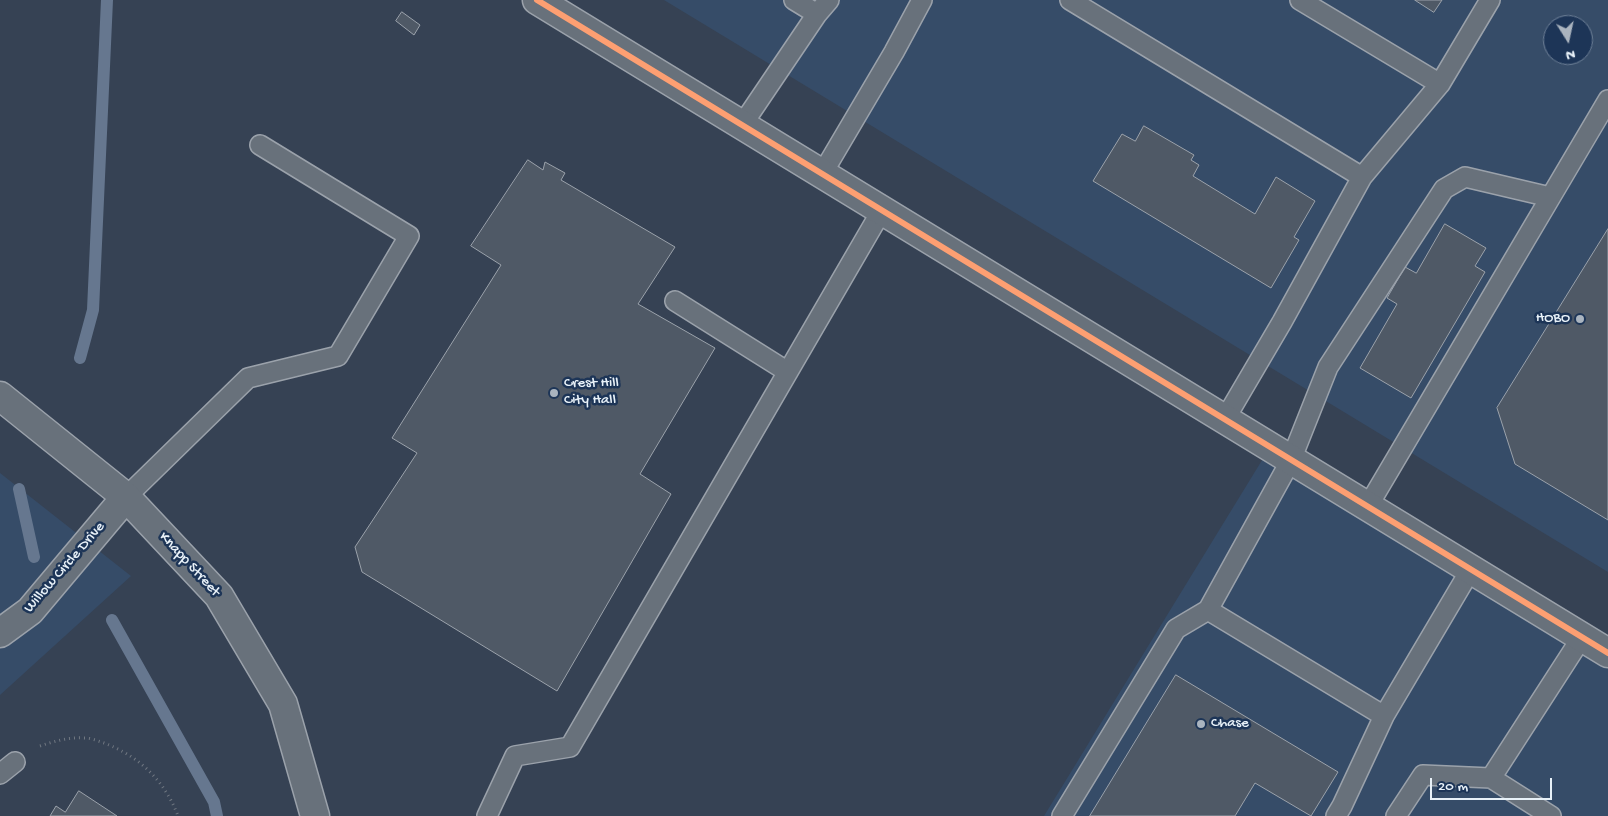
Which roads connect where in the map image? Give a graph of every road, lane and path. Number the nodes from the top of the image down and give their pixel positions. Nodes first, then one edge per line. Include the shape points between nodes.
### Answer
1 (537, 0) edge
2 (794, 0) edge
3 (922, 0) edge
4 (1070, 0) edge
5 (1300, 0) edge
6 (1490, 0) edge
7 (823, 7) edge
8 (1440, 84) junction
9 (1608, 100) edge
10 (742, 125) junction
11 (260, 145) dead end
12 (822, 174) junction
13 (1362, 177) junction
14 (1550, 197) junction
15 (882, 210) junction
16 (675, 301) dead end
17 (788, 372) junction
18 (0, 396) edge
19 (1225, 419) junction
20 (1291, 460) junction
21 (126, 497) junction
22 (1368, 506) junction
23 (1471, 569) junction
24 (1208, 610) junction
25 (0, 633) edge
26 (1582, 637) junction
27 (1608, 652) edge
28 (1384, 716) junction
29 (35, 748) dead end
30 (15, 762) dead end
31 (0, 774) edge
32 (1491, 778) junction
33 (178, 816) edge
34 (315, 816) edge
35 (487, 816) edge
36 (1062, 816) edge
37 (1336, 816) edge
38 (1396, 816) edge
39 (1551, 816) edge

1 - 10 main road
2 - 7 lane
3 - 12 lane
4 - 13 lane
5 - 8 lane
6 - 8 lane
7 - 10 lane
8 - 13 lane
9 - 14 lane
10 - 12 main road
11 - 21 lane via 409,236 338,356 248,378
12 - 15 main road
13 - 19 lane
14 - 20 lane via 1465,177 1444,189 1328,367
14 - 22 lane
15 - 17 lane
15 - 19 main road
16 - 17 lane
17 - 35 lane via 570,747 515,756
18 - 21 main road, Knapp Street
19 - 20 main road
20 - 22 main road
20 - 24 lane
21 - 25 main road, Willow Circle Drive via 30,611
21 - 34 main road, Knapp Street via 219,596 283,704
22 - 23 main road
23 - 26 main road
23 - 28 lane
24 - 28 lane
24 - 36 lane via 1176,629
26 - 27 main road
26 - 32 lane
28 - 37 lane
29 - 33 path via 64,738 87,738 119,749 150,771 172,799
30 - 31 lane
32 - 38 lane via 1423,775
32 - 39 lane

